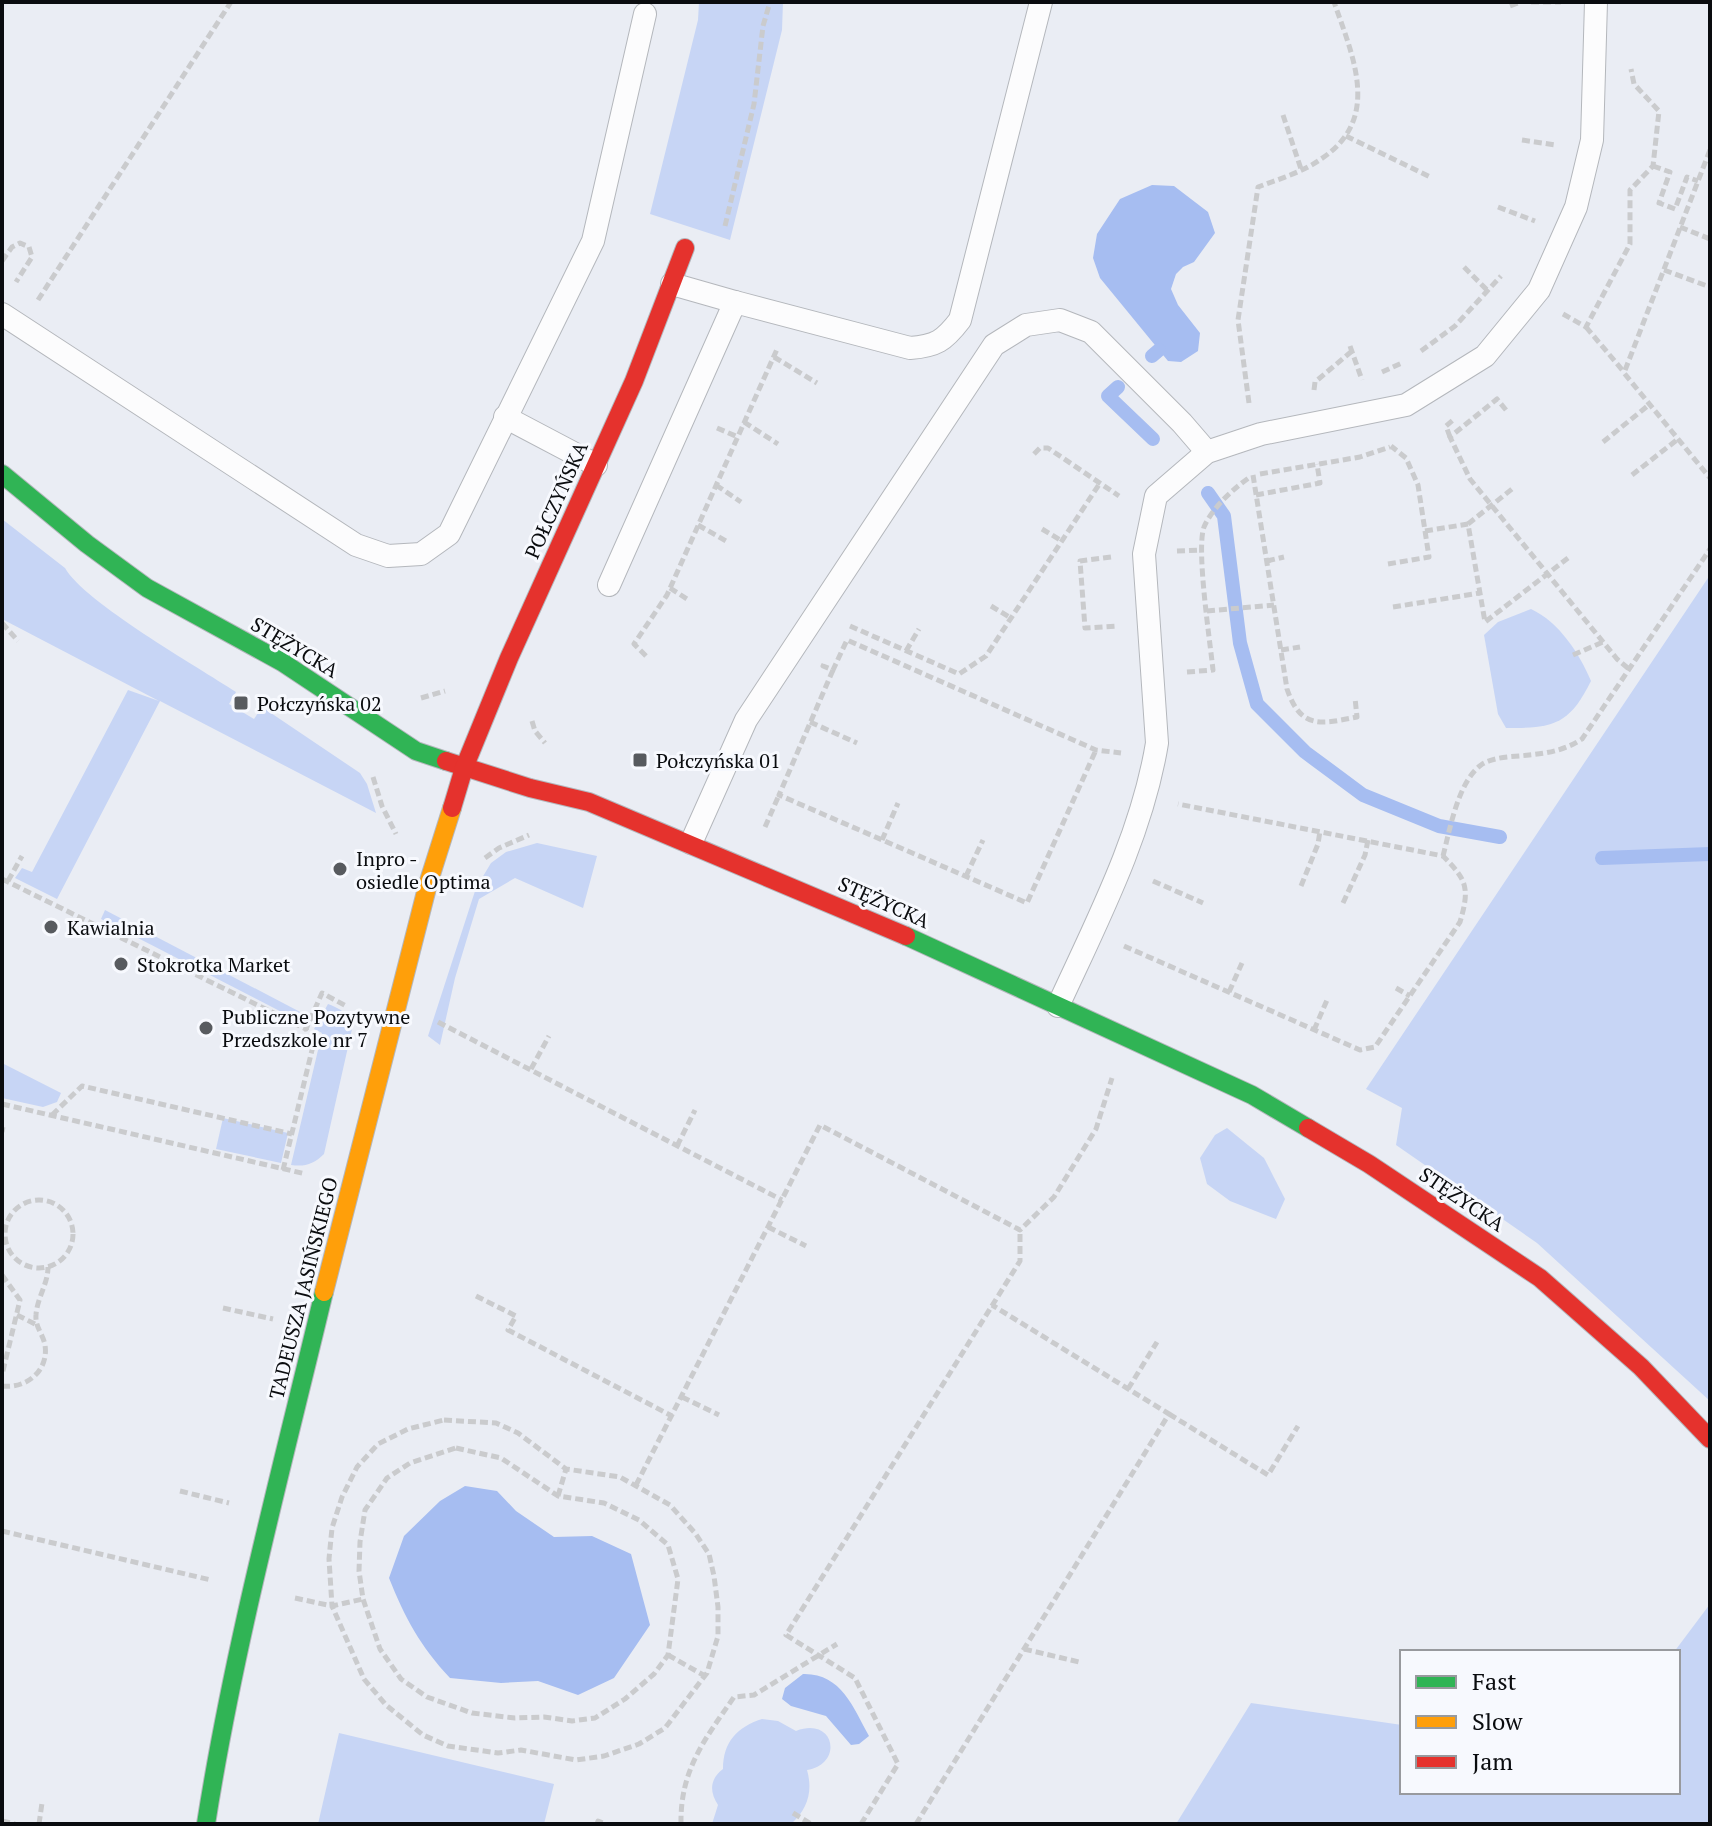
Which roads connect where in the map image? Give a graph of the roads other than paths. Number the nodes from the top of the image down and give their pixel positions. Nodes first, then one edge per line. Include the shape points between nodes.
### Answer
1 (1041, 2) edge
2 (1596, 2) edge
3 (645, 14) dead end
4 (685, 248) road end
5 (672, 284) junction
6 (735, 302) junction
7 (2, 314) edge
8 (505, 417) junction
9 (1207, 452) junction
10 (596, 465) junction
11 (2, 474) edge
12 (609, 585) dead end
13 (464, 768) junction
14 (691, 843) junction
15 (1058, 1006) junction
16 (1710, 1439) edge
17 (206, 1824) edge

1 - 6 lane via 960,320 948,335 932,346 910,348
2 - 9 lane via 1592,140 1576,207 1539,290 1485,356 1406,405 1261,434
3 - 8 lane via 593,241
4 - 5 street, POŁCZYŃSKA
5 - 6 lane
5 - 10 street, POŁCZYŃSKA
6 - 12 lane
7 - 8 lane via 356,545 388,556 421,554 449,534
8 - 10 lane
9 - 14 lane via 1091,332 1060,320 1026,325 994,345 746,720
9 - 15 lane via 1156,496 1144,554 1157,743 1153,770 1142,813
10 - 13 street, POŁCZYŃSKA
11 - 13 street, STĘŻYCKA via 147,588 282,662 416,751
13 - 14 street, STĘŻYCKA via 589,802
13 - 17 street, TADEUSZA JASIŃSKIEGO via 428,884 341,1218 253,1590
14 - 15 street, STĘŻYCKA
15 - 16 street, STĘŻYCKA via 1252,1095 1369,1164 1540,1278 1641,1367

